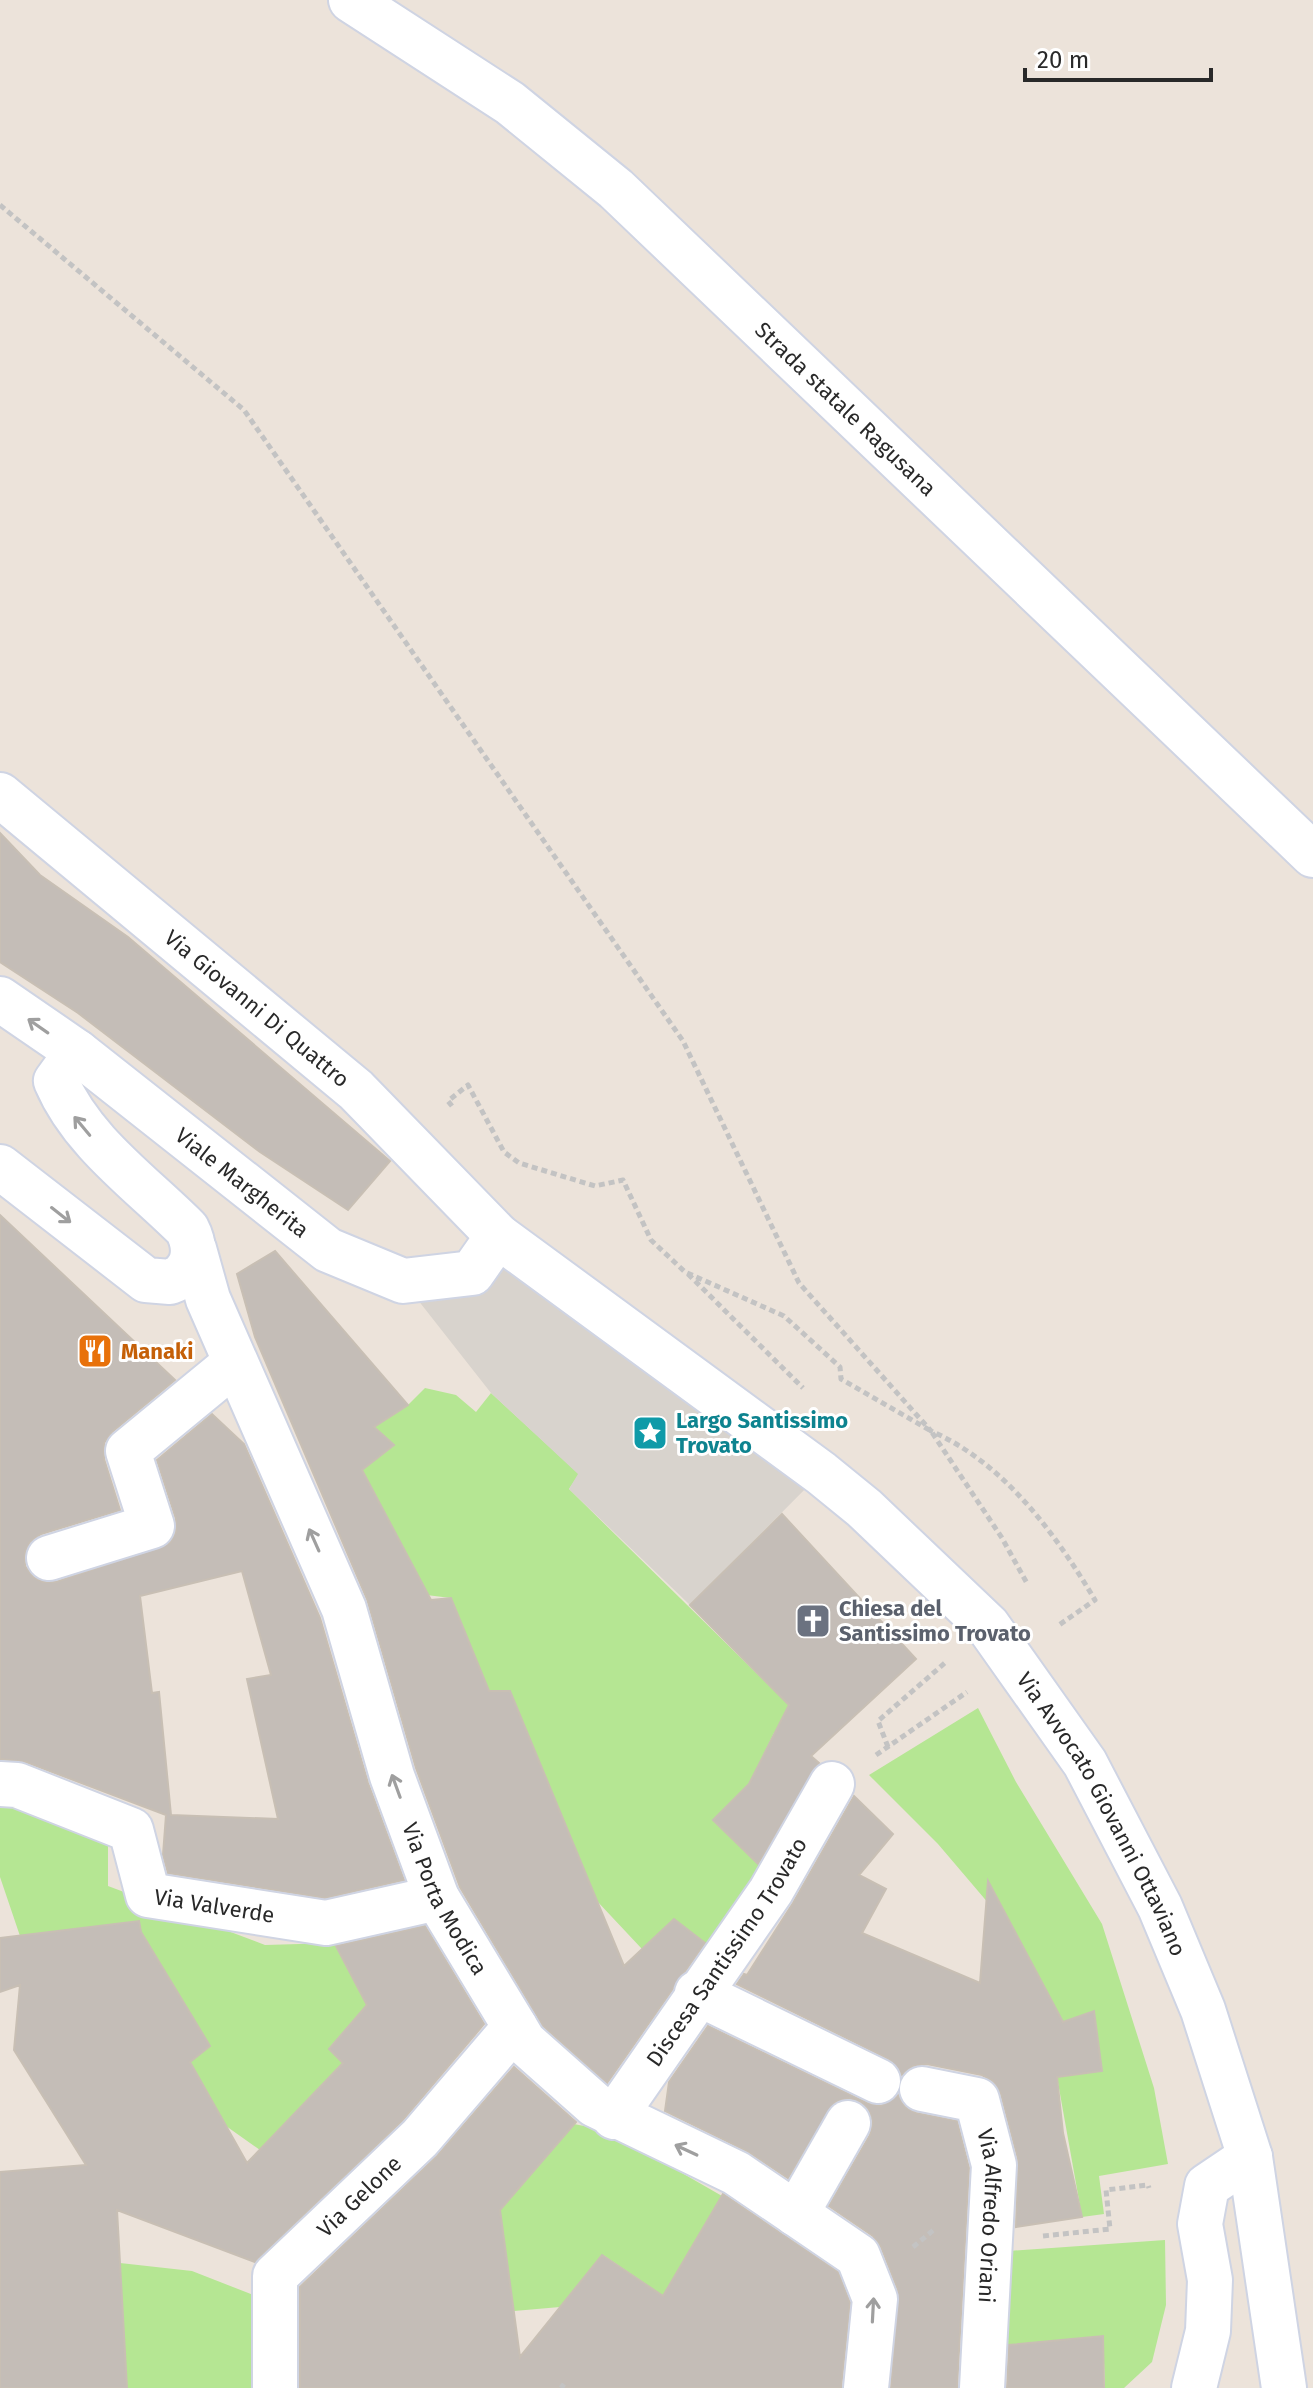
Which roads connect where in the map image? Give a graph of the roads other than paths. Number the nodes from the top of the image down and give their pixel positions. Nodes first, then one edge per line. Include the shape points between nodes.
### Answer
1 (351, 0) edge
2 (0, 795) edge
3 (1313, 855) edge
4 (0, 999) edge
5 (77, 1052) junction
6 (0, 1167) edge
7 (498, 1236) junction
8 (194, 1249) junction
9 (235, 1363) junction
10 (49, 1558) dead end
11 (0, 1784) edge
12 (832, 1784) dead end
13 (437, 1898) junction
14 (697, 1993) junction
15 (515, 2027) junction
16 (878, 2081) dead end
17 (922, 2089) dead end
18 (614, 2117) junction
19 (848, 2123) dead end
20 (1250, 2157) junction
21 (796, 2214) junction
22 (275, 2388) edge
23 (866, 2388) edge
24 (982, 2388) edge
25 (1194, 2388) edge
26 (1284, 2388) edge

1 - 3 street, Strada statale Ragusana via 510,103 616,189
2 - 7 street, Via Giovanni Di Quattro via 356,1090
5 -> 4 street, Viale Margherita
5 - 7 street, Viale Margherita via 328,1250 403,1281 472,1273
8 -> 5 street, Via Porta Modica via 187,1229 85,1130 65,1102 56,1081
6 -> 8 street via 146,1280 177,1280 192,1263
7 - 20 street, Via Avvocato Giovanni Ottaviano via 832,1481 988,1626 1085,1763 1160,1907 1203,2010
8 - 9 street, Via Porta Modica
9 - 10 street via 128,1451 152,1526
13 -> 9 street, Via Porta Modica via 392,1776 344,1609
11 - 13 street, Via Valverde via 17,1785 131,1830 148,1895 326,1923
12 - 14 street, Discesa Santissimo Trovato via 771,1891
13 - 15 street, Via Porta Modica
14 - 16 street
14 - 18 street, Discesa Santissimo Trovato
15 - 18 street, Via Porta Modica via 524,2042
15 - 22 street, Via Gelone via 420,2138 275,2276
17 - 24 street, Via Alfredo Oriani via 977,2100 994,2165
21 -> 18 street, Via Porta Modica via 736,2173
19 - 21 street
20 - 25 street via 1207,2186 1200,2224 1210,2280 1208,2331
20 - 26 street, Via Avvocato Giovanni Ottaviano
23 -> 21 street, Via Porta Modica via 875,2299 869,2283 858,2256

